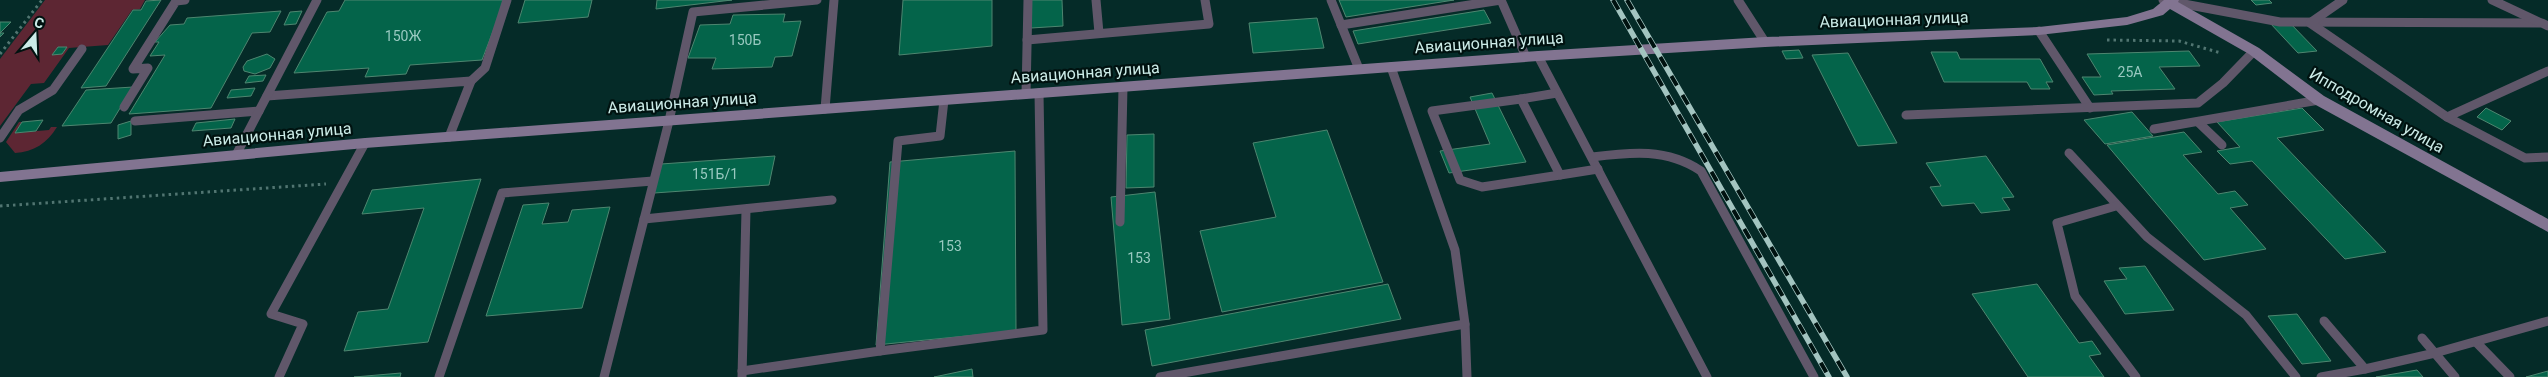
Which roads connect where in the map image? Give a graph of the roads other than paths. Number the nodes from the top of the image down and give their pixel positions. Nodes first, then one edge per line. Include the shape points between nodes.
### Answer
1 (185, 0) edge
2 (317, 0) edge
3 (507, 0) edge
4 (817, 0) edge
5 (834, 0) edge
6 (1028, 0) edge
7 (1096, 0) edge
8 (1205, 0) edge
9 (1331, 0) edge
10 (1501, 0) edge
11 (1738, 0) edge
12 (2343, 0) edge
13 (2492, 0) edge
14 (2169, 1) edge
15 (2310, 23) junction
16 (1341, 25) junction
17 (2545, 25) edge
18 (2039, 31) junction
19 (1099, 33) junction
20 (1027, 40) junction
21 (1765, 42) junction
22 (82, 49) dead end
23 (2254, 51) junction
24 (1532, 56) junction
25 (1391, 67) junction
26 (1359, 69) junction
27 (2548, 71) edge
28 (471, 81) junction
29 (1123, 87) junction
30 (1032, 93) junction
31 (1558, 93) junction
32 (267, 96) junction
33 (1521, 99) junction
34 (944, 100) junction
35 (2319, 100) junction
36 (124, 107) dead end
37 (2090, 108) junction
38 (824, 109) junction
39 (259, 111) junction
40 (1906, 115) dead end
41 (2447, 117) junction
42 (135, 121) dead end
43 (668, 121) junction
44 (2198, 122) junction
45 (2154, 129) dead end
46 (449, 137) junction
47 (0, 138) edge
48 (365, 143) junction
49 (2222, 146) dead end
50 (2069, 153) dead end
51 (236, 155) junction
52 (1592, 157) junction
53 (2548, 157) edge
54 (1598, 169) junction
55 (1560, 175) junction
56 (0, 176) edge
57 (653, 181) junction
58 (832, 200) dead end
59 (2116, 206) junction
60 (746, 210) junction
61 (644, 219) junction
62 (1120, 222) dead end
63 (2548, 226) edge
64 (2324, 320) dead end
65 (2548, 321) edge
66 (1465, 324) junction
67 (2422, 338) dead end
68 (2476, 342) junction
69 (880, 351) junction
70 (2435, 353) junction
71 (2365, 369) junction
72 (742, 374) edge
73 (279, 377) edge
74 (439, 377) edge
75 (604, 377) edge
76 (1160, 377) edge
77 (1467, 377) edge
78 (1707, 377) edge
79 (1814, 377) edge
80 (2136, 377) edge
81 (2296, 377) edge
82 (2321, 377) edge
83 (2455, 377) edge
84 (2510, 377) edge

1 - 36 lane via 176,1 133,69 148,68
2 - 32 lane
3 - 28 lane via 485,68
4 - 43 lane via 693,12
5 - 38 lane
6 - 20 lane
7 - 19 lane
8 - 19 lane via 1209,24
9 - 16 lane
10 - 16 lane
10 - 24 lane
11 - 21 lane
12 - 15 lane
13 - 17 lane
14 - 15 lane via 2241,17
14 - 18 main road, Авиационная улица via 2158,12 2127,21
14 - 23 main road, Ипподромная улица
15 - 17 lane
15 - 41 lane
16 - 26 lane
18 - 21 main road, Авиационная улица
18 - 37 lane
19 - 20 lane
20 - 30 lane
21 - 24 main road, Авиационная улица
22 - 47 lane via 53,90 20,110
23 - 35 main road, Ипподромная улица
23 - 37 lane via 2198,103
24 - 25 main road, Авиационная улица
24 - 31 lane
25 - 26 main road, Авиационная улица
25 - 66 lane via 1455,250
26 - 29 main road, Авиационная улица
27 - 41 lane
28 - 32 lane
28 - 46 lane
29 - 30 main road, Авиационная улица
29 - 62 lane
30 - 34 main road, Авиационная улица
30 - 69 lane via 1043,330
31 - 33 lane
31 - 52 lane
32 - 39 lane
33 - 55 lane
33 - 55 lane via 1432,111 1460,180 1482,187
34 - 38 main road, Авиационная улица
34 - 69 lane via 940,136 898,141
35 - 44 lane
35 - 63 main road, Ипподромная улица
37 - 40 lane
38 - 43 main road, Авиационная улица
39 - 42 lane
39 - 51 lane
41 - 53 lane via 2525,158
43 - 46 main road, Авиационная улица
43 - 57 lane
44 - 45 lane
44 - 49 lane
46 - 48 main road, Авиационная улица
48 - 51 main road, Авиационная улица
48 - 73 lane via 271,314 303,324
50 - 59 lane
51 - 56 main road, Авиационная улица
52 - 54 lane
52 - 79 lane via 1647,152 1670,155 1691,163 1700,171
54 - 55 lane
54 - 78 lane
57 - 61 lane
57 - 74 lane via 502,193
58 - 60 lane
59 - 80 lane via 2057,222 2074,296
59 - 81 lane via 2147,238 2246,315
60 - 61 lane
60 - 72 lane
61 - 75 lane
64 - 71 lane
65 - 68 lane
66 - 76 lane
66 - 77 lane
67 - 70 lane
68 - 70 lane
68 - 84 lane
69 - 72 lane
70 - 71 lane
70 - 83 lane
71 - 82 lane

